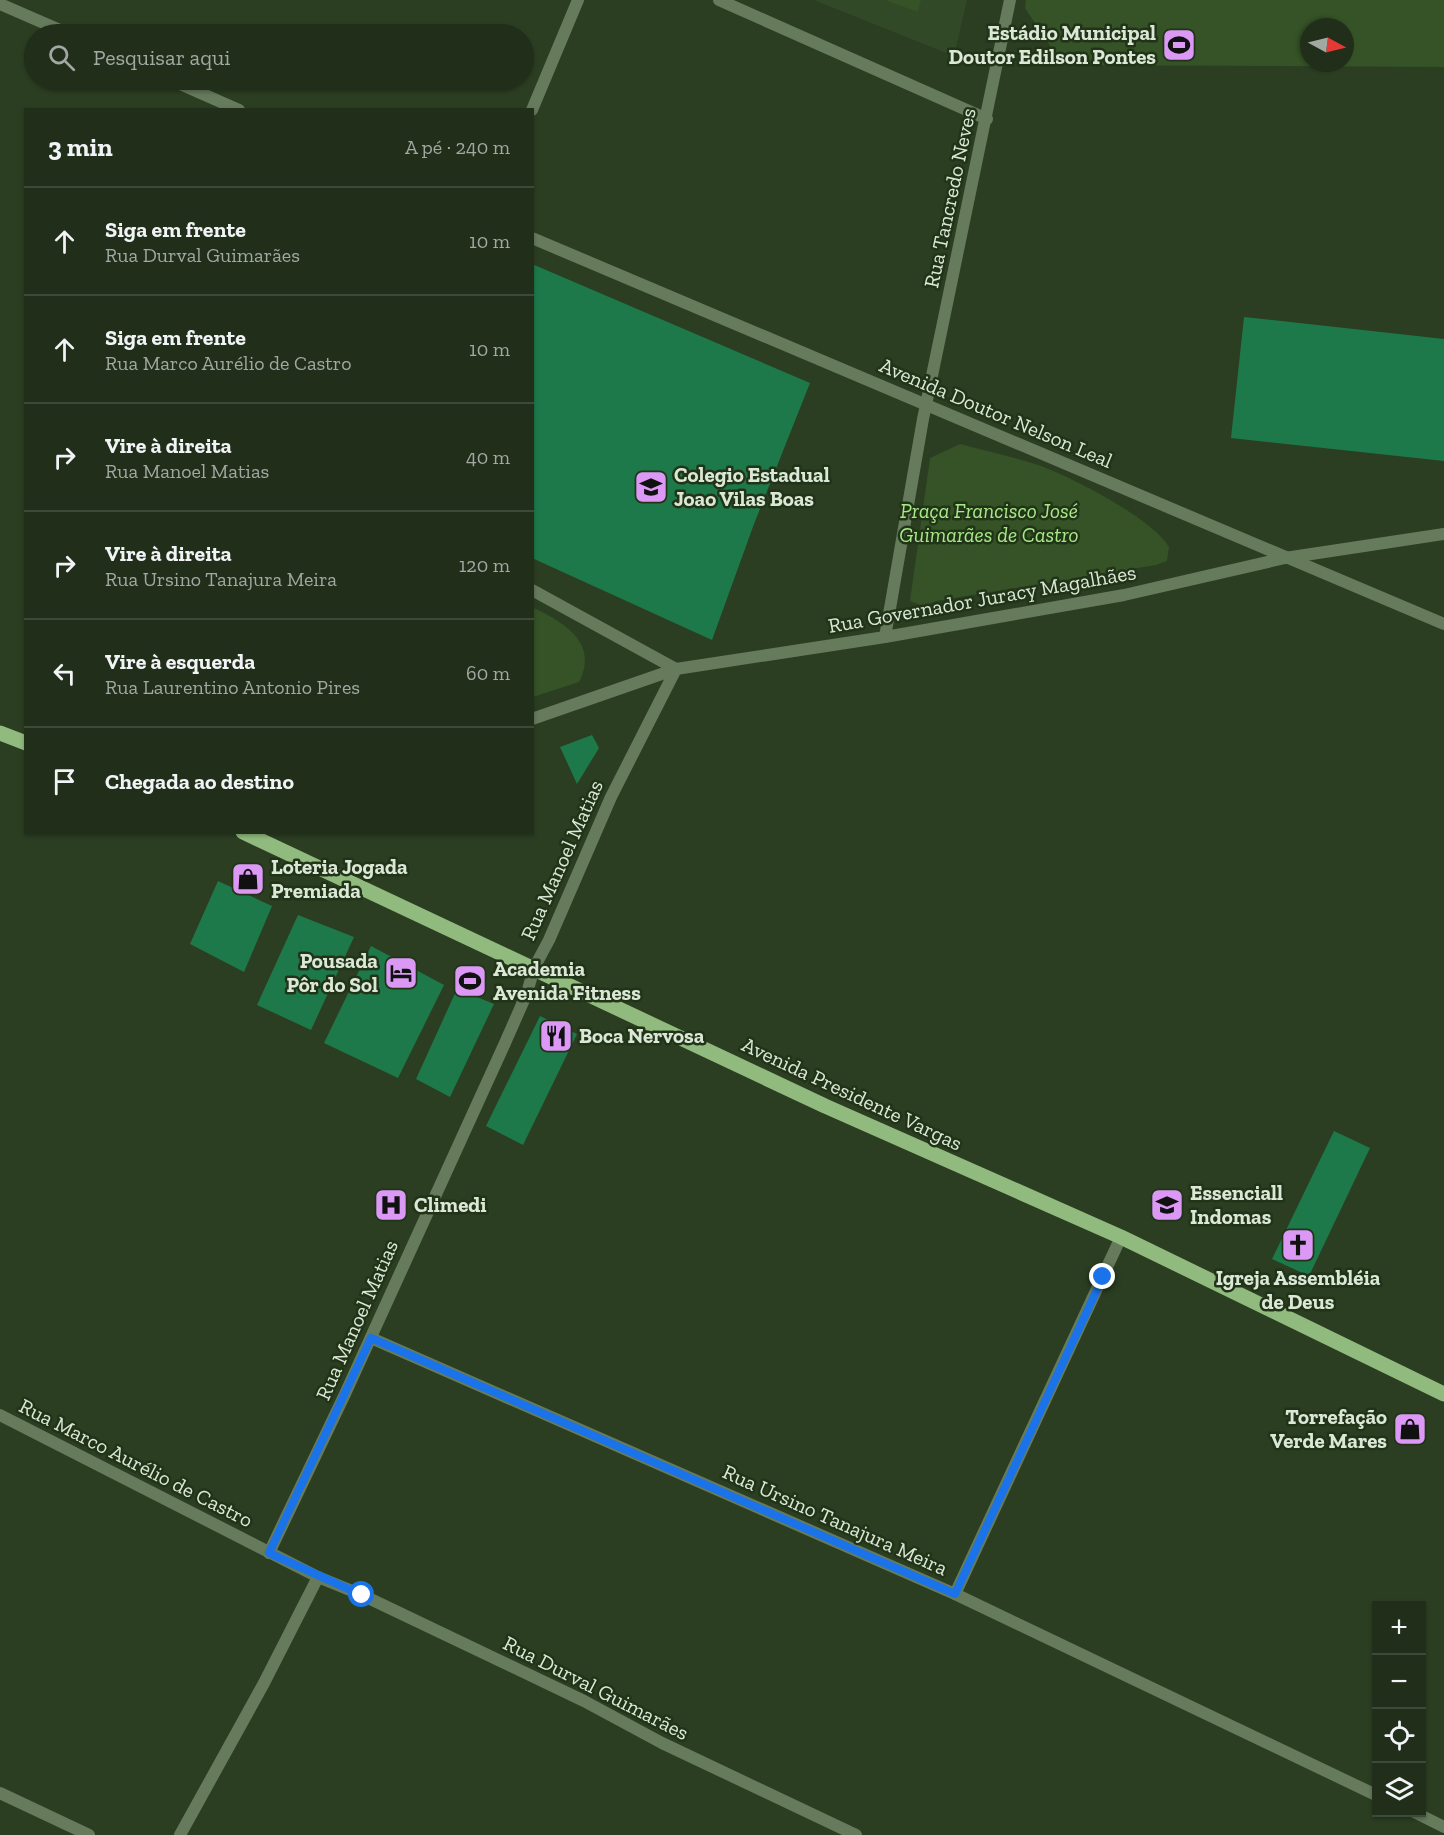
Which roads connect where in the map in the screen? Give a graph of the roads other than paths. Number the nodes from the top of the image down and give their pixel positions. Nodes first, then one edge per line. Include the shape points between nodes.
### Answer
1 (578, 0) edge
2 (719, 0) edge
3 (1010, 0) edge
4 (0, 4) edge
5 (46, 24) edge
6 (194, 90) edge
7 (234, 108) edge
8 (533, 108) edge
9 (987, 119) junction
10 (534, 239) edge
11 (926, 404) junction
12 (1444, 534) edge
13 (1285, 558) junction
14 (534, 591) edge
15 (1444, 624) edge
16 (885, 638) junction
17 (676, 669) junction
18 (534, 718) edge
19 (0, 733) edge
20 (24, 742) edge
21 (247, 834) edge
22 (534, 968) junction
23 (1121, 1237) junction
24 (371, 1338) junction
25 (1444, 1394) edge
26 (0, 1415) edge
27 (269, 1553) junction
28 (318, 1577) junction
29 (955, 1594) junction
30 (0, 1793) edge
31 (1372, 1793) edge
32 (1424, 1817) edge
33 (1444, 1827) edge
34 (89, 1835) edge
35 (180, 1835) edge
36 (856, 1835) edge

1 - 8 street
2 - 9 street
3 - 9 street, Rua Tancredo Neves
4 - 5 street
6 - 7 street
9 - 11 street, Rua Tancredo Neves
10 - 11 street, Avenida Doutor Nelson Leal
11 - 13 street, Avenida Doutor Nelson Leal
11 - 16 street, Rua Tancredo Neves
12 - 13 street, Rua Governador Juracy Magalhães
13 - 15 street, Avenida Doutor Nelson Leal
13 - 16 street, Rua Governador Juracy Magalhães via 1125,595
14 - 17 street
16 - 17 street, Rua Governador Juracy Magalhães
17 - 18 street, Rua Governador Juracy Magalhães
17 - 22 street, Rua Manoel Matias via 611,797
19 - 20 main road
21 - 22 main road, Avenida Presidente Vargas
22 - 23 main road, Avenida Presidente Vargas via 825,1106
22 - 24 street, Rua Manoel Matias via 505,1043
23 - 25 main road, Avenida Presidente Vargas
23 - 29 street
24 - 27 street, Rua Manoel Matias
24 - 29 street, Rua Ursino Tanajura Meira
26 - 27 street, Rua Marco Aurélio de Castro
27 - 28 street, Rua Marco Aurélio de Castro
28 - 35 street
28 - 36 street, Rua Durval Guimarães via 584,1701 662,1743
29 - 31 street, Rua Ursino Tanajura Meira
30 - 34 street
32 - 33 street

